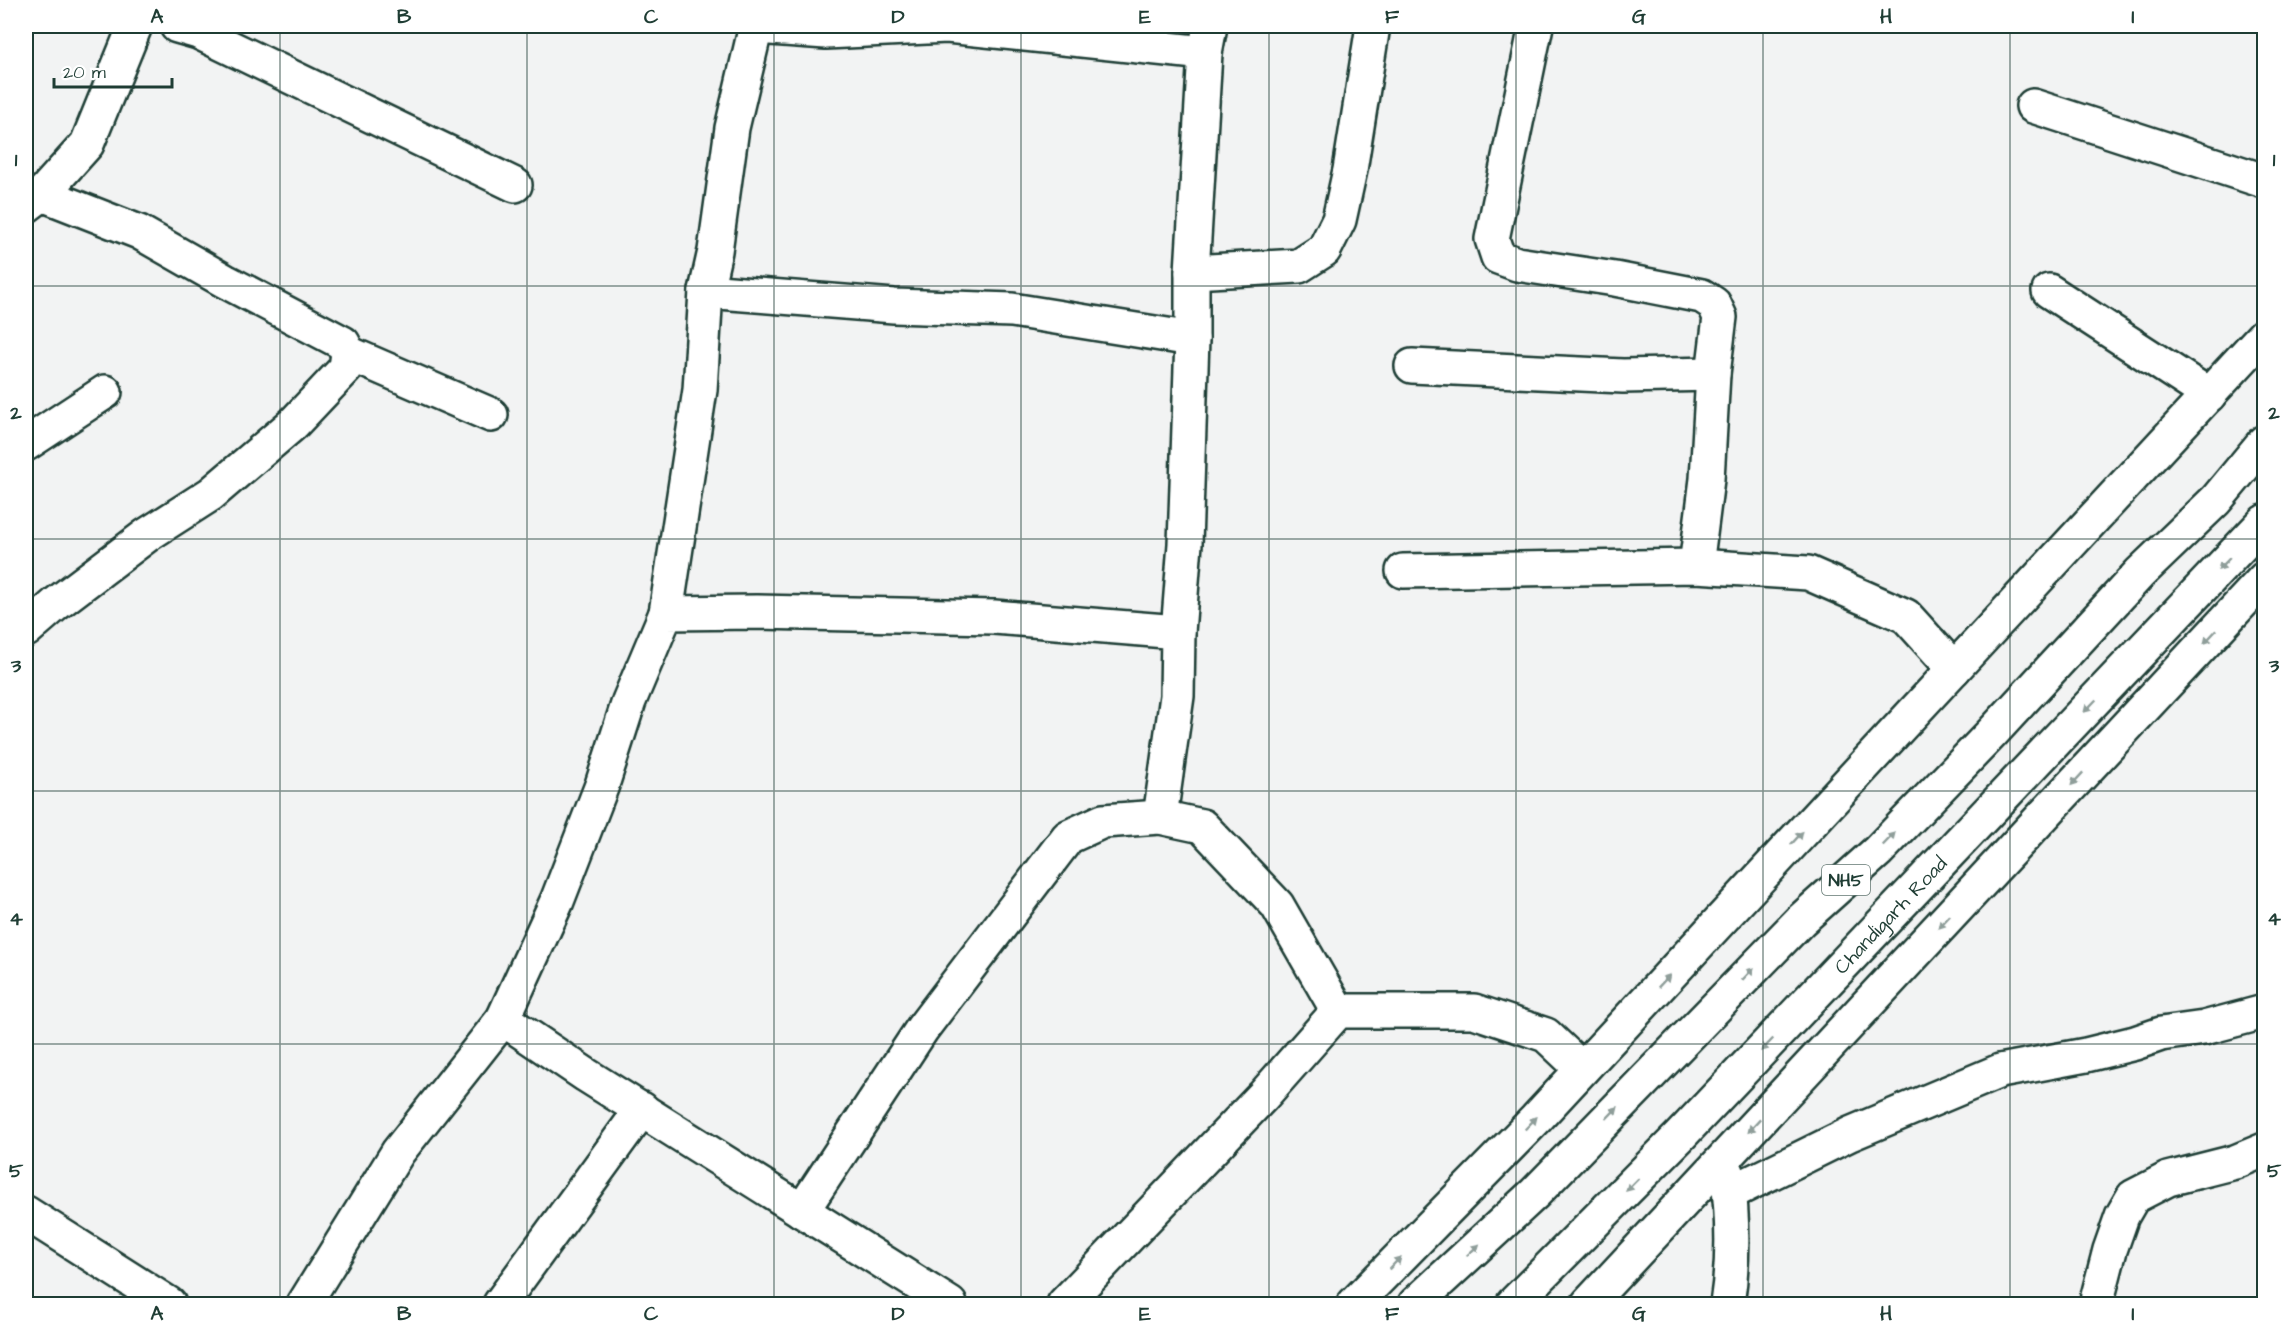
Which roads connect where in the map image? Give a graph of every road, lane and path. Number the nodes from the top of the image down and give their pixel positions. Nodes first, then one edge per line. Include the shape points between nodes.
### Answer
1 (135, 26) edge
2 (177, 26) edge
3 (756, 26) edge
4 (1373, 26) edge
5 (1536, 26) edge
6 (1208, 39) edge
7 (2033, 106) dead end
8 (2265, 181) edge
9 (515, 185) dead end
10 (34, 200) edge
11 (1192, 272) junction
12 (706, 291) junction
13 (2049, 291) dead end
14 (2265, 335) edge
15 (1192, 339) junction
16 (348, 353) junction
17 (1412, 366) dead end
18 (1713, 374) junction
19 (105, 392) dead end
20 (2209, 394) junction
21 (491, 415) dead end
22 (2265, 442) edge
23 (26, 444) edge
24 (2265, 522) edge
25 (1696, 566) junction
26 (1403, 571) dead end
27 (2265, 579) edge
28 (666, 613) junction
29 (26, 630) edge
30 (1178, 632) junction
31 (1953, 669) junction
32 (1161, 817) junction
33 (1338, 1011) junction
34 (2265, 1012) edge
35 (503, 1019) junction
36 (1582, 1069) junction
37 (642, 1109) junction
38 (2265, 1150) edge
39 (1725, 1157) junction
40 (1730, 1193) junction
41 (802, 1211) junction
42 (26, 1213) edge
43 (147, 1300) edge
44 (314, 1301) edge
45 (500, 1305) edge
46 (950, 1305) edge
47 (1065, 1305) edge
48 (1354, 1305) edge
49 (1415, 1305) edge
50 (1513, 1305) edge
51 (1588, 1305) edge
52 (1727, 1305) edge
53 (2096, 1305) edge

1 - 10 main road via 87,144
2 - 9 main road via 198,32
3 - 6 main road via 826,32 947,26
3 - 12 main road via 732,128
4 - 11 main road via 1350,170 1339,220 1324,250 1299,266
5 - 18 main road via 1492,239 1498,257 1517,264 1702,296 1714,304 1720,317
6 - 11 main road
7 - 8 main road
10 - 16 main road via 139,232 343,343
11 - 15 main road
12 - 15 main road via 894,306 1012,310
12 - 28 main road via 700,390
13 - 20 main road
14 - 20 main road
15 - 30 main road
16 - 21 main road
16 - 29 main road via 346,368 293,424 211,494 147,535
17 - 18 main road via 1623,376
18 - 25 main road via 1707,478
19 - 23 main road
20 - 31 main road
49 -> 22 main road, NH5 via 1535,1193 1801,920 1878,851 2140,573 2216,500
24 -> 50 main road, Chandigarh Road / NH5 via 1687,1129
25 - 26 main road
25 - 31 main road via 1808,573 1906,616
27 -> 39 main road
28 - 30 main road via 994,617
28 - 35 main road via 629,700 602,785 557,901
30 - 32 main road via 1178,696
36 -> 31 main road
32 - 33 main road via 1202,826 1277,905
32 - 41 main road via 1103,821 1068,837 922,1029
33 - 36 main road via 1474,1011 1546,1035
33 - 47 main road
34 - 40 main road via 2000,1071 1850,1134
35 - 37 main road
35 - 44 main road via 398,1152
48 -> 36 main road
37 - 41 main road
37 - 45 main road
38 - 53 main road via 2168,1179 2133,1197 2114,1239
39 - 40 main road
39 - 51 main road
40 - 52 main road via 1732,1274
41 - 46 main road
42 - 43 main road

